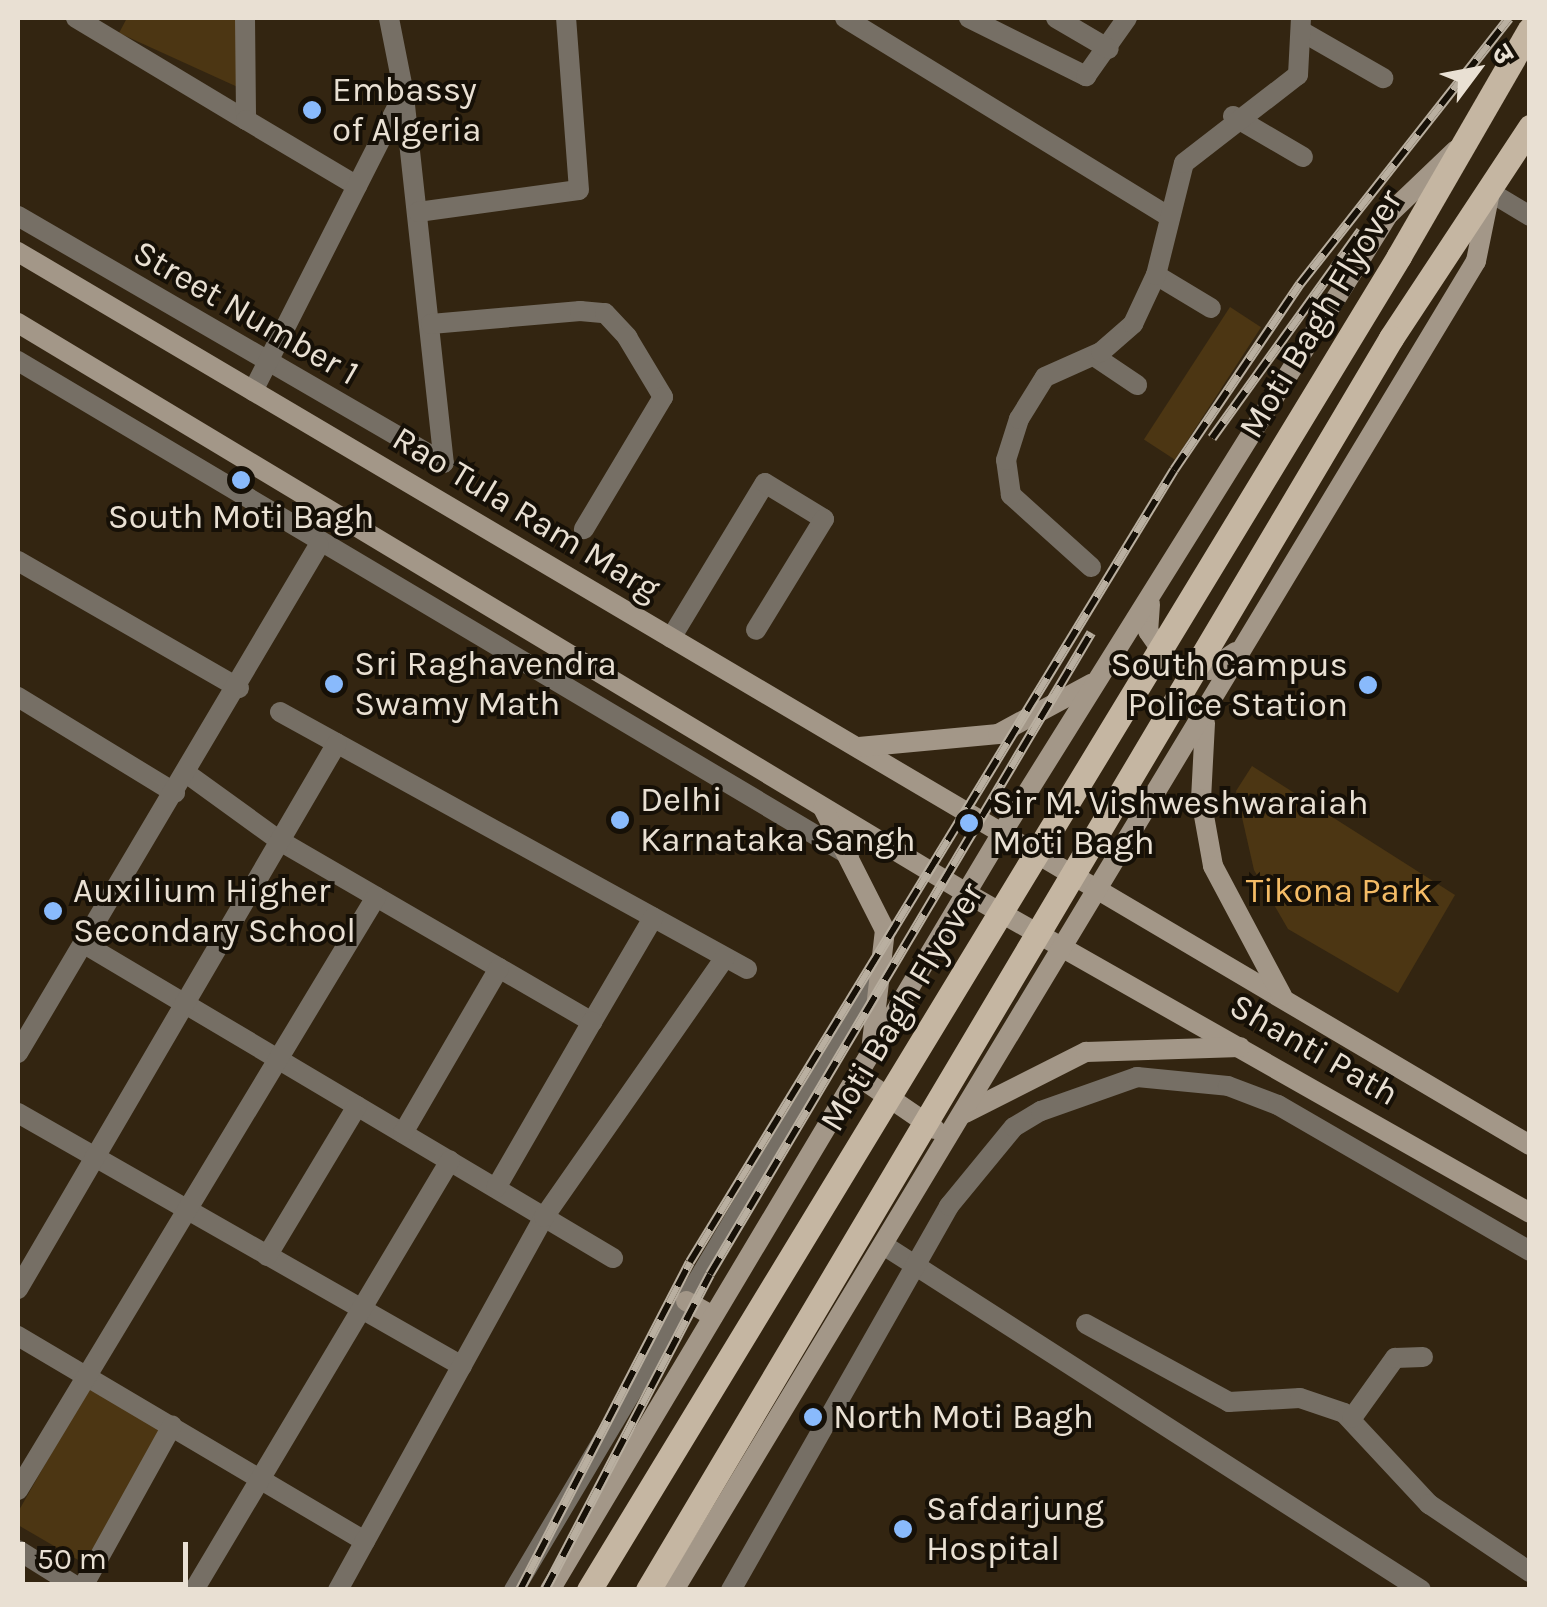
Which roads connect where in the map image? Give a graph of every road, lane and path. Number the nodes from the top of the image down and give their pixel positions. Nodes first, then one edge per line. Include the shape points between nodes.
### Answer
1 (76, 18) edge
2 (245, 18) edge
3 (389, 18) edge
4 (566, 18) edge
5 (845, 18) edge
6 (969, 18) edge
7 (1056, 18) edge
8 (1127, 18) edge
9 (1301, 24) edge
10 (1530, 29) edge
11 (1109, 49) junction
12 (1383, 78) dead end
13 (404, 94) junction
14 (1233, 116) junction
15 (246, 120) junction
16 (1530, 127) edge
17 (1456, 150) junction
18 (1302, 156) dead end
19 (357, 186) junction
20 (1490, 192) junction
21 (418, 212) junction
22 (1166, 214) junction
23 (18, 216) edge
24 (1530, 216) edge
25 (18, 252) edge
26 (1156, 275) junction
27 (1211, 308) dead end
28 (18, 323) edge
29 (431, 324) junction
30 (1094, 356) junction
31 (18, 361) edge
32 (266, 365) junction
33 (1137, 385) dead end
34 (253, 391) junction
35 (584, 529) dead end
36 (319, 545) junction
37 (18, 560) edge
38 (1091, 567) dead end
39 (1154, 592) junction
40 (756, 630) dead end
41 (671, 638) junction
42 (1241, 646) junction
43 (1094, 683) junction
44 (238, 688) junction
45 (18, 697) edge
46 (280, 712) dead end
47 (1206, 716) junction
48 (337, 743) junction
49 (857, 747) junction
50 (186, 773) junction
51 (175, 792) junction
52 (821, 805) junction
53 (1002, 833) junction
54 (280, 842) junction
55 (849, 855) junction
56 (1101, 891) junction
57 (968, 894) junction
58 (376, 897) junction
59 (653, 918) junction
60 (1067, 942) junction
61 (86, 945) junction
62 (725, 958) junction
63 (886, 962) junction
64 (499, 968) junction
65 (747, 970) dead end
66 (185, 1003) junction
67 (1287, 1004) junction
68 (592, 1022) junction
69 (1242, 1047) junction
70 (18, 1053) edge
71 (277, 1058) junction
72 (862, 1070) junction
73 (358, 1106) junction
74 (18, 1112) edge
75 (960, 1116) junction
76 (403, 1133) junction
77 (947, 1138) junction
78 (1530, 1145) edge
79 (94, 1159) junction
80 (450, 1161) junction
81 (496, 1188) junction
82 (184, 1208) junction
83 (1530, 1212) edge
84 (544, 1217) junction
85 (885, 1246) junction
86 (1530, 1251) edge
87 (267, 1256) junction
88 (613, 1258) dead end
89 (916, 1265) junction
90 (18, 1289) edge
91 (686, 1302) junction
92 (361, 1309) junction
93 (713, 1316) junction
94 (1086, 1324) dead end
95 (18, 1336) edge
96 (1422, 1357) dead end
97 (462, 1366) junction
98 (82, 1372) junction
99 (1352, 1418) junction
100 (172, 1426) junction
101 (260, 1478) junction
102 (18, 1490) edge
103 (365, 1540) junction
104 (18, 1550) edge
105 (1528, 1567) edge
106 (81, 1589) edge
107 (194, 1590) edge
108 (338, 1590) edge
109 (514, 1590) edge
110 (550, 1590) edge
111 (589, 1590) edge
112 (648, 1590) edge
113 (674, 1590) edge
114 (731, 1590) edge
115 (1421, 1590) edge

1 - 15 street
2 - 15 street
3 - 13 street
4 - 21 street via 579,190
5 - 22 street
6 - 11 street via 1076,76 1094,74
7 - 11 street
8 - 11 street
9 - 12 street
9 - 14 street via 1298,74
10 - 17 main road, Moti Bagh Flyover
13 - 19 street
13 - 21 street
14 - 18 street
14 - 22 street via 1184,163
15 - 19 street
16 - 20 main road, Moti Bagh Flyover
17 - 39 main road via 1388,215
17 - 111 main road, Moti Bagh Flyover, bridge via 1399,256
19 - 32 street
20 - 24 street
20 - 42 main road via 1476,261
20 - 112 main road, Moti Bagh Flyover, bridge via 1390,338
21 - 29 street
22 - 26 street
23 - 32 street, Street Number 1
25 - 34 main road, Rao Tula Ram Marg
26 - 27 street
26 - 30 street via 1132,324
28 - 52 main road
29 - 32 street, Street Number 1 via 444,463
29 - 35 street via 580,310 605,313 627,337 663,398
30 - 33 street
30 - 38 street via 1034,386 1005,479 1037,528
31 - 36 street
32 - 34 street
34 - 41 main road, Rao Tula Ram Marg
36 - 44 street
36 - 55 street
37 - 44 street
39 - 42 main road via 1148,631 1170,663 1209,670
39 - 43 main road
40 - 41 street via 824,518 765,482
41 - 49 main road, Rao Tula Ram Marg
42 - 47 main road
43 - 49 main road via 998,734
43 - 53 main road
44 - 50 street
45 - 51 street
46 - 48 street
47 - 56 main road
47 - 67 main road via 1201,799 1213,866
48 - 54 street
48 - 59 street
49 - 53 main road, Rao Tula Ram Marg
50 - 51 street
50 - 54 street
51 - 61 street
52 - 55 main road
52 - 57 main road
53 - 56 main road, Shanti Path
53 - 57 main road
54 - 58 street
54 - 66 street
55 - 63 main road via 885,930
56 - 60 main road
56 - 67 main road, Shanti Path
57 - 60 main road, Shanti Path
57 - 72 main road
58 - 64 street
58 - 71 street
59 - 62 street
59 - 68 street
60 - 69 main road, Shanti Path
60 - 75 main road
61 - 66 street
61 - 70 street
62 - 65 street
62 - 84 street
63 - 72 main road
63 - 91 street
64 - 68 street
64 - 76 street
66 - 71 street
66 - 79 street
67 - 78 main road, Shanti Path
68 - 81 street
69 - 75 main road via 1086,1052
69 - 83 main road, Shanti Path
71 - 73 street
71 - 82 street
72 - 77 main road
72 - 93 main road
73 - 76 street
73 - 87 street
74 - 79 street
75 - 77 main road
76 - 80 street
77 - 85 main road
79 - 82 street
79 - 90 street
80 - 81 street
80 - 92 street
81 - 84 street
82 - 87 street
82 - 98 street
84 - 88 street
84 - 97 street
85 - 89 street
85 - 113 main road
86 - 89 street via 1278,1104 1183,1076 1136,1077 1014,1127 949,1206
87 - 92 street
89 - 114 street
89 - 115 street
91 - 93 main road
91 - 109 street
92 - 97 street
92 - 101 street
93 - 110 main road
94 - 99 street via 1230,1402 1300,1398
95 - 98 street
96 - 99 street via 1395,1358
97 - 103 street
98 - 100 street
98 - 102 street
99 - 105 street via 1429,1504
100 - 101 street
100 - 106 street
101 - 103 street
101 - 107 street
103 - 108 street
104 - 106 street

